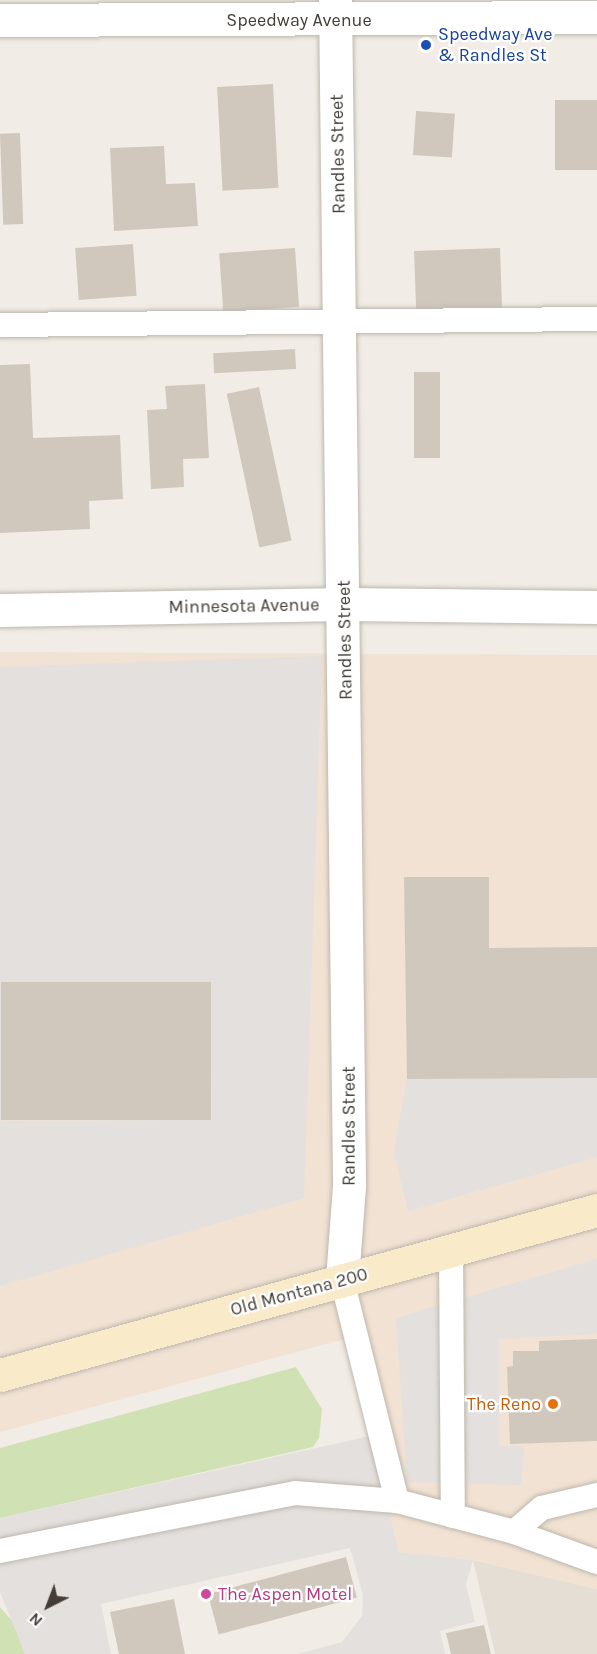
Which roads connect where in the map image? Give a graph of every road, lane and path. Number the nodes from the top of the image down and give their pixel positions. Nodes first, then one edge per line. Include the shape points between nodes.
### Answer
1 (335, 10) edge
2 (597, 17) edge
3 (0, 21) edge
4 (340, 320) junction
5 (597, 320) edge
6 (0, 325) edge
7 (345, 604) junction
8 (597, 607) edge
9 (0, 610) edge
10 (597, 1210) edge
11 (452, 1250) junction
12 (342, 1280) junction
13 (0, 1375) edge
14 (597, 1495) edge
15 (397, 1501) junction
16 (453, 1516) junction
17 (514, 1532) junction
18 (0, 1551) edge
19 (597, 1562) edge

1 - 2 street, Speedway Avenue
1 - 3 street, Speedway Avenue
1 - 4 street, Randles Street
4 - 5 lane
4 - 6 lane
4 - 7 street, Randles Street
7 - 8 street, Minnesota Avenue
7 - 9 street, Minnesota Avenue
7 - 12 street, Randles Street via 350,1186
10 - 11 main road, Old Montana 200
11 - 12 main road, Old Montana 200
11 - 16 lane
12 - 13 main road, Old Montana 200
12 - 15 lane
14 - 17 lane via 542,1508
15 - 16 lane
15 - 18 lane via 295,1494
16 - 17 lane
17 - 19 lane

